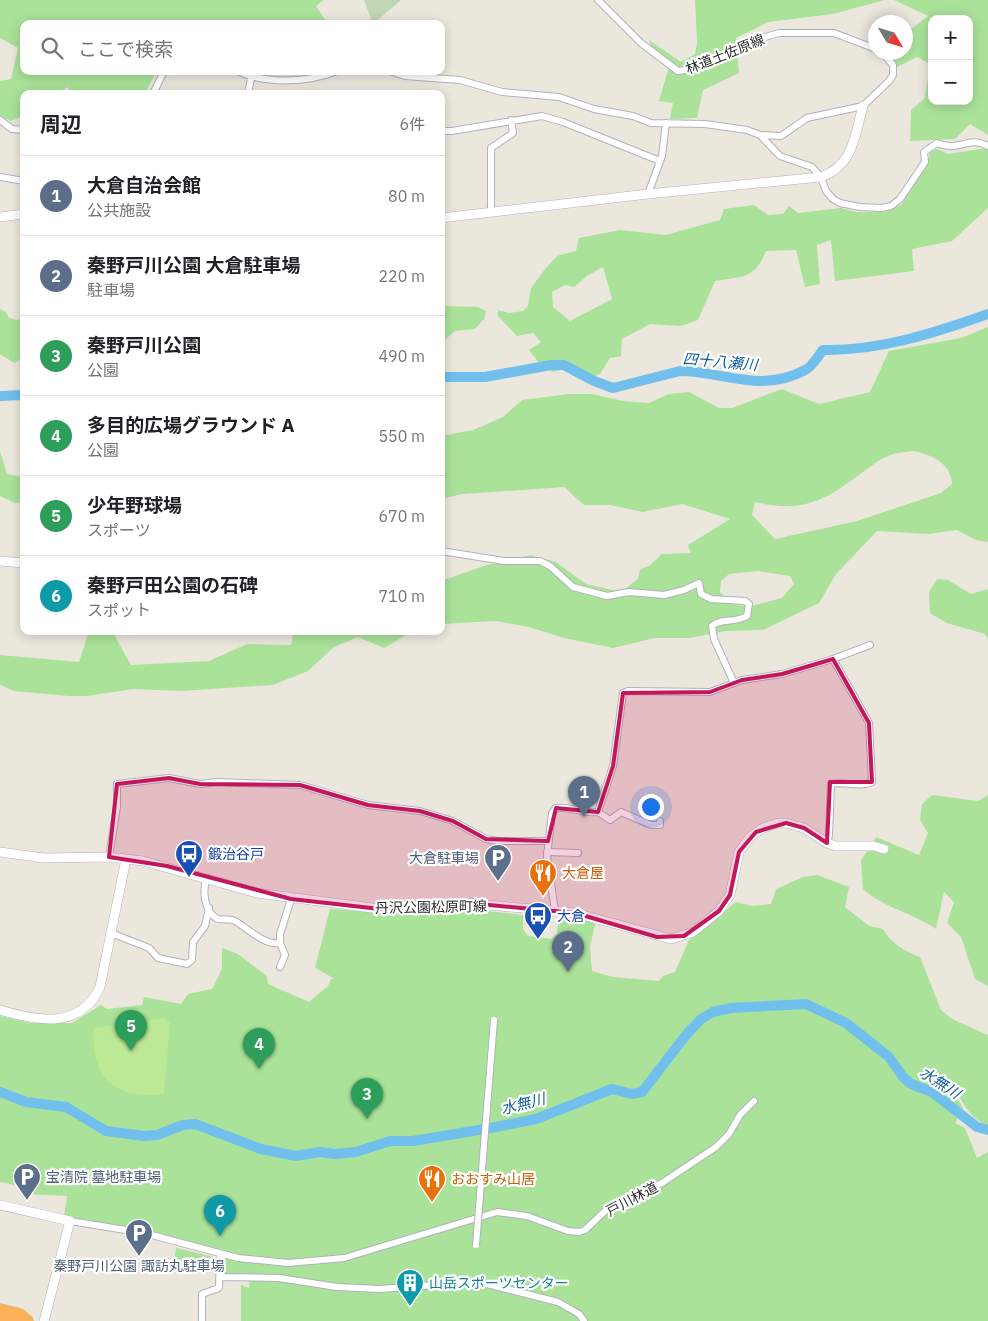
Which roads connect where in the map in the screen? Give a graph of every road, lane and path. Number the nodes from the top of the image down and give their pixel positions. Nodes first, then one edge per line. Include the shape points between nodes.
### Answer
1 (598, 0) edge
2 (868, 46) edge
3 (890, 60) edge
4 (162, 75) edge
5 (245, 75) edge
6 (324, 75) edge
7 (402, 75) edge
8 (251, 78) junction
9 (155, 90) edge
10 (249, 90) edge
11 (863, 106) junction
12 (0, 120) edge
13 (511, 120) junction
14 (666, 123) junction
15 (20, 130) edge
16 (445, 131) edge
17 (760, 135) junction
18 (988, 146) edge
19 (660, 161) junction
20 (0, 176) edge
21 (821, 177) junction
22 (20, 180) edge
23 (648, 194) junction
24 (491, 213) junction
25 (20, 214) edge
26 (0, 217) edge
27 (445, 218) edge
28 (445, 552) edge
29 (0, 561) edge
30 (20, 563) edge
31 (870, 645) dead end
32 (833, 659) junction
33 (734, 683) junction
34 (598, 812) junction
35 (660, 821) dead end
36 (548, 841) junction
37 (827, 843) junction
38 (884, 849) dead end
39 (0, 852) edge
40 (548, 852) junction
41 (578, 853) dead end
42 (109, 856) junction
43 (126, 859) junction
44 (207, 878) junction
45 (291, 899) junction
46 (209, 908) junction
47 (555, 911) junction
48 (111, 933) junction
49 (280, 943) junction
50 (280, 967) dead end
51 (0, 1010) edge
52 (494, 1020) dead end
53 (754, 1101) dead end
54 (0, 1205) edge
55 (70, 1221) junction
56 (476, 1247) dead end
57 (220, 1254) junction
58 (220, 1277) junction
59 (0, 1309) edge
60 (1, 1321) edge
61 (16, 1321) edge
62 (28, 1321) edge
63 (44, 1321) edge
64 (202, 1321) edge
65 (584, 1321) edge

1 - 2 street, 林道土佐原線 via 641,43 678,71 693,69 758,39 779,33 834,33
3 - 11 street via 893,75
4 - 9 street
5 - 8 street
6 - 8 street via 308,80
7 - 14 street via 460,80 502,92 560,97 651,123
8 - 10 street
11 - 17 street via 807,118 781,136
11 - 21 main road via 844,163 835,172
12 - 15 street via 12,129
13 - 16 street
13 - 19 street via 532,116 553,118
13 - 24 street via 513,134 491,148
14 - 17 street via 706,124
14 - 19 street
17 - 21 street via 780,156 808,166
18 - 21 street via 974,142 949,148 937,143 927,148 925,162 900,199 881,208 840,203 829,195
19 - 23 street
20 - 22 street
21 - 23 main road
23 - 24 main road
24 - 27 main road
25 - 26 main road
28 - 33 street via 504,561 540,561 573,587 607,596 629,592 664,595 698,584 702,594 711,600 745,601 749,604 747,616 712,626 714,639
29 - 30 main road
31 - 32 street
32 - 33 street via 782,674
32 - 37 street via 869,723 873,773 872,782 867,785 831,784
33 - 34 street via 710,692 628,690 623,693 613,766
34 - 35 street via 610,820 620,812 651,825 660,825
34 - 36 street via 556,808 552,813
36 - 40 street
36 - 42 street via 486,839 454,821 420,810 368,805 300,785 200,784 170,778 117,784 118,807
37 - 38 main road, 丹沢公園松原町線
37 - 47 main road, 丹沢公園松原町線 via 804,828 786,823 771,824 756,832 739,852 725,904 719,912 684,936 671,939 657,937 595,918
39 - 42 main road, 丹沢公園松原町線 via 44,858
40 - 41 street
40 - 47 street
42 - 43 main road, 丹沢公園松原町線
43 - 44 main road, 丹沢公園松原町線 via 167,866
43 - 48 main road
44 - 45 main road, 丹沢公園松原町線
44 - 46 street via 204,894
45 - 47 main road, 丹沢公園松原町線 via 387,910 440,908 468,903
45 - 49 street
46 - 48 street via 205,926 193,942 192,960 187,964 158,958 149,948
46 - 49 street via 218,920 232,919 271,943
48 - 51 main road via 100,987 84,1011 62,1019
49 - 50 street via 285,955
52 - 56 street, bridge
53 - 57 street, 戸川林道 via 716,1147 662,1183 605,1211 585,1230 568,1231 508,1212 486,1215 344,1258 288,1263
54 - 55 main road
55 - 57 street, 戸川林道 via 144,1233
55 - 63 main road
57 - 58 street
58 - 64 street via 219,1288 202,1294
58 - 65 street via 279,1278 337,1287 379,1289 479,1282 558,1302 579,1314
59 - 62 highway via 20,1314
60 - 61 highway via 7,1318

